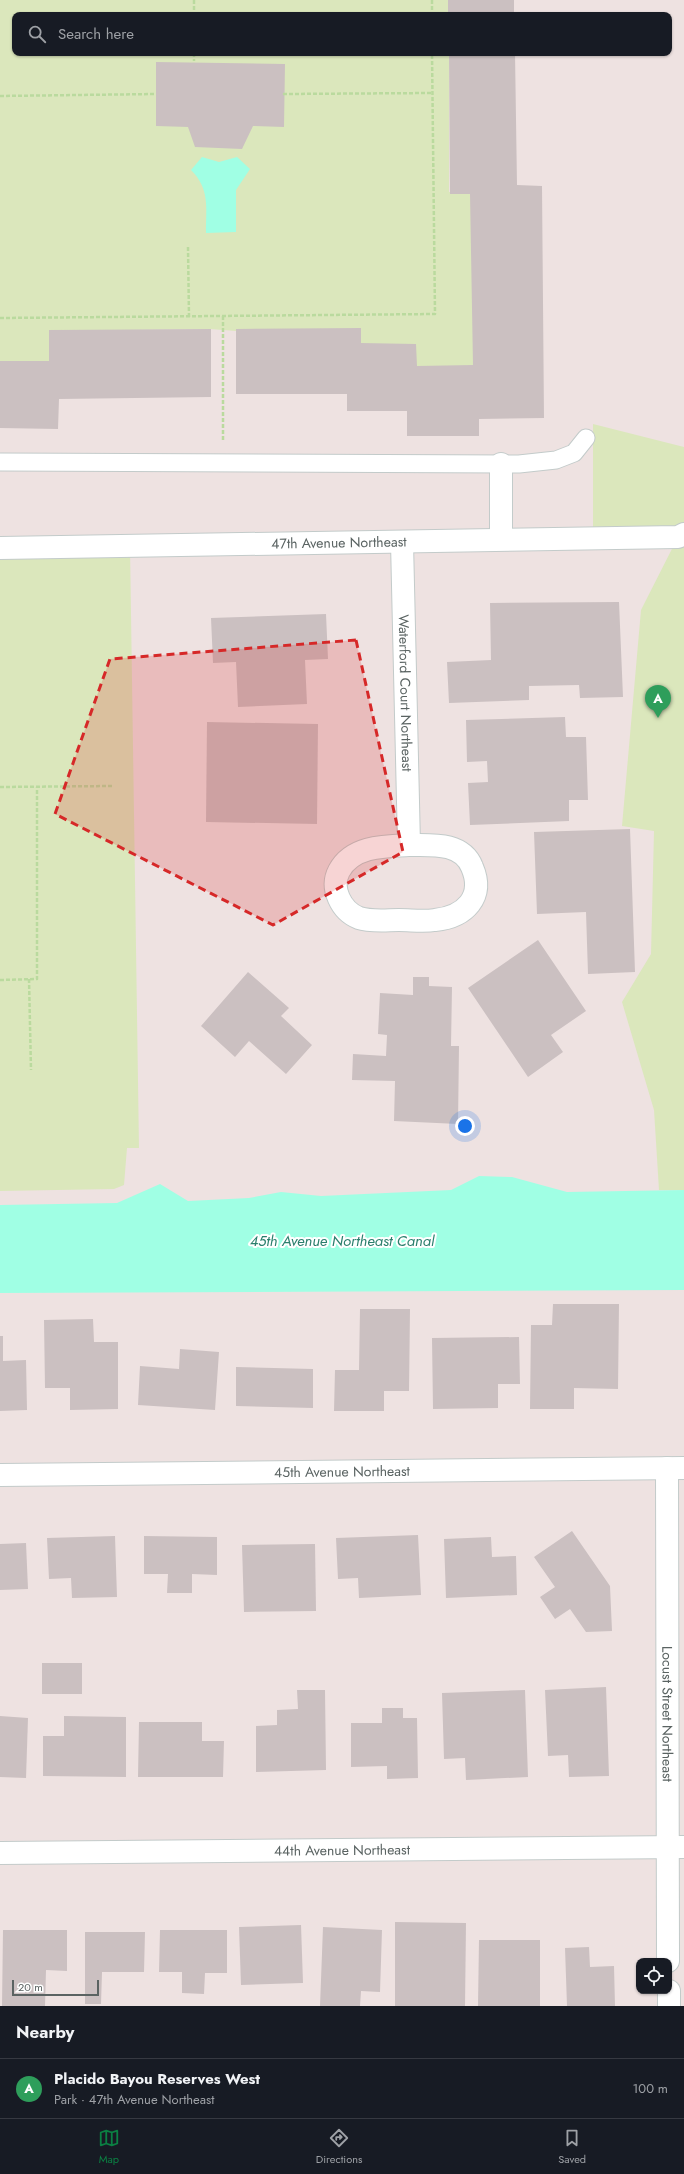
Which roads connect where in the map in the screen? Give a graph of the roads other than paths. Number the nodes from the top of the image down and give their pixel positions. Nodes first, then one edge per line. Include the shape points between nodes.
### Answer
1 (586, 438) dead end
2 (0, 462) edge
3 (501, 464) junction
4 (682, 537) edge
5 (501, 539) junction
6 (402, 542) junction
7 (0, 548) edge
8 (409, 845) junction
9 (676, 1468) edge
10 (0, 1475) edge
11 (676, 1847) edge
12 (0, 1853) edge
13 (668, 1958) edge
14 (669, 1994) edge
15 (669, 2006) edge

1 - 3 lane via 574,453 556,460
2 - 3 lane
3 - 5 street
4 - 5 street, 47th Avenue Northeast
5 - 6 street, 47th Avenue Northeast
6 - 7 street, 47th Avenue Northeast
6 - 8 street, Waterford Court Northeast
8 - 8 street via 455,848 469,860 476,874 477,891 470,906 454,915 436,920 359,918 344,907 337,895 335,878 343,864 357,853 378,846
9 - 10 street, 45th Avenue Northeast
9 - 11 street, Locust Street Northeast
11 - 12 street, 44th Avenue Northeast
11 - 13 street, Locust Street Northeast
14 - 15 street

